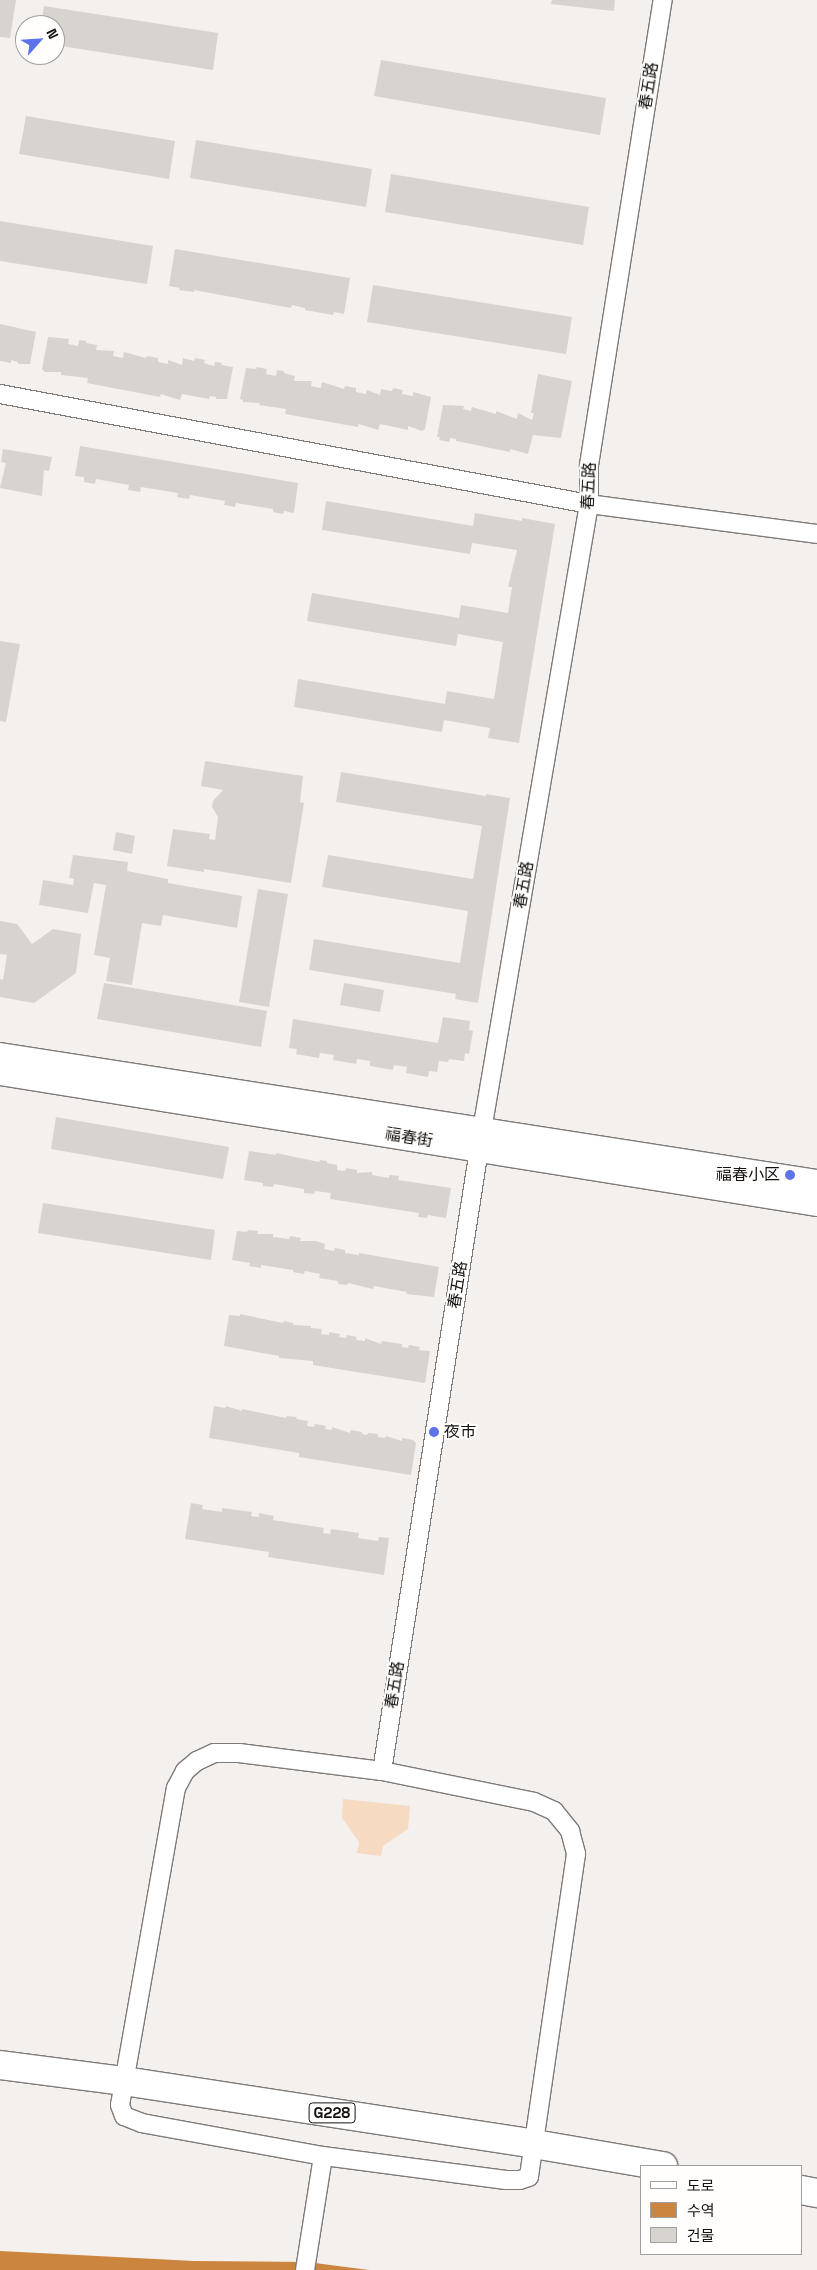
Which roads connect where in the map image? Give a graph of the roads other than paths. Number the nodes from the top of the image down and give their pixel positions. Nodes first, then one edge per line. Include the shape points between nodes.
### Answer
1 (662, 0) edge
2 (0, 394) edge
3 (590, 504) junction
4 (817, 534) edge
5 (0, 1055) edge
6 (0, 1073) edge
7 (480, 1140) junction
8 (817, 1182) edge
9 (817, 1204) edge
10 (382, 1771) junction
11 (0, 2065) edge
12 (124, 2081) junction
13 (534, 2144) junction
14 (323, 2156) junction
15 (657, 2165) edge
16 (802, 2190) edge
17 (817, 2193) edge
18 (305, 2270) edge

1 - 3 street, 春五路 via 589,465
2 - 3 street
3 - 4 street
3 - 7 street, 春五路
5 - 7 main road, 福春街
6 - 7 main road, 福春街
7 - 8 main road, 福春街
7 - 9 main road, 福春街
7 - 10 street, 春五路
10 - 12 street via 239,1753 214,1753 185,1771 176,1788
10 - 13 street via 534,1802 554,1811 570,1831 576,1854
11 - 12 highway, G228
12 - 13 highway, G228
12 - 14 street via 120,2105 124,2116 142,2123
13 - 14 street via 529,2177 520,2180
13 - 15 highway, G228
14 - 18 street
16 - 17 highway

